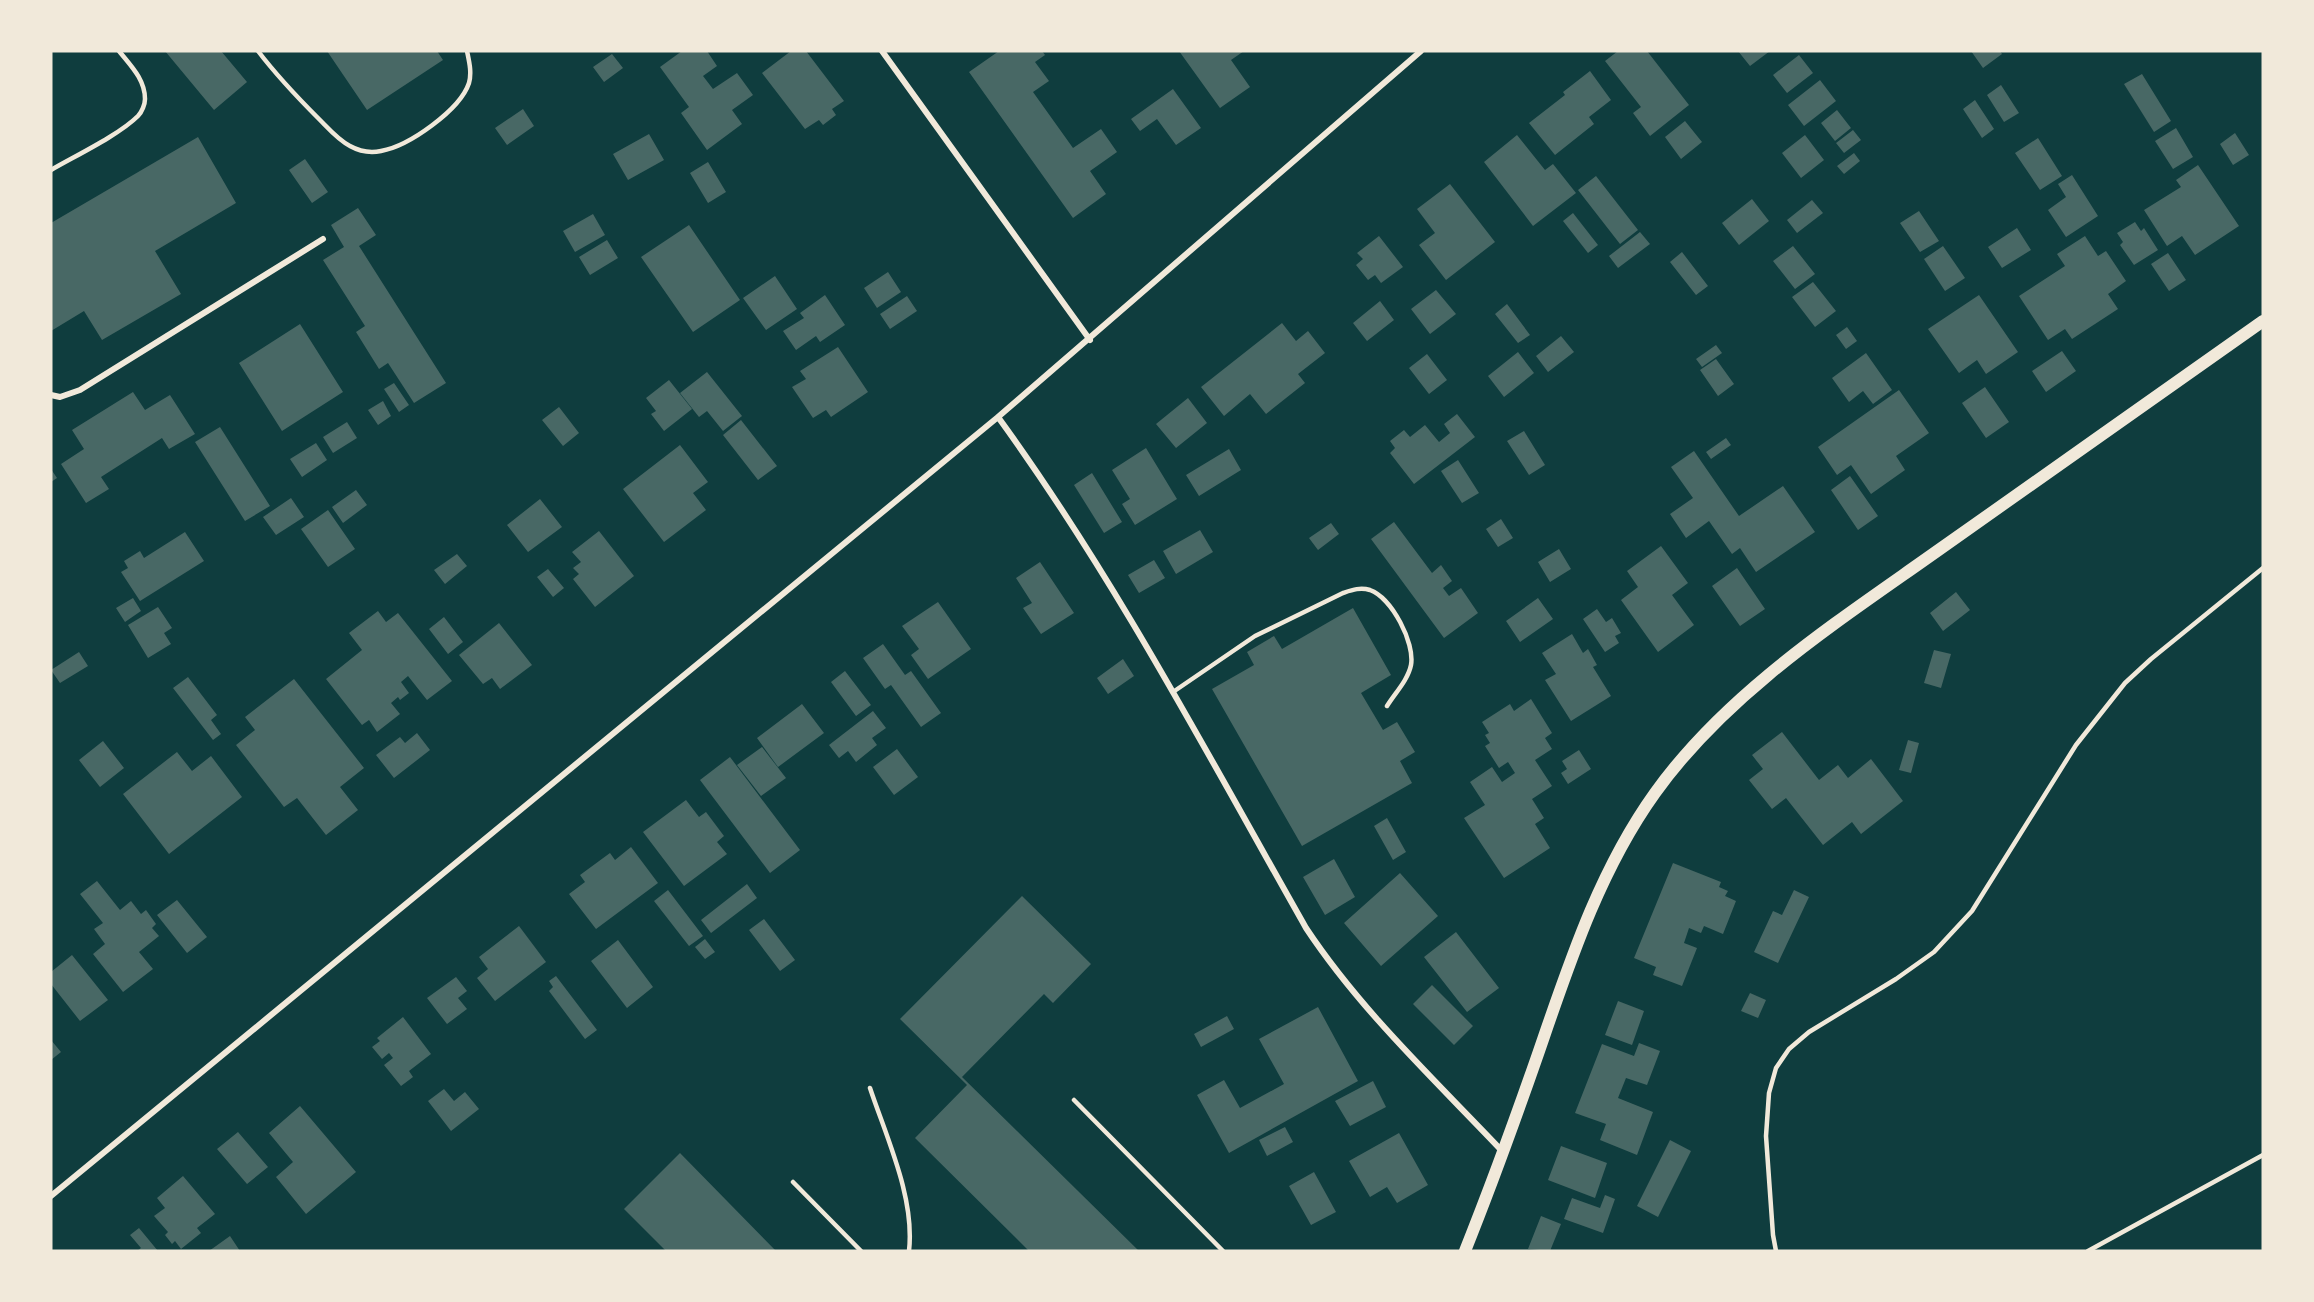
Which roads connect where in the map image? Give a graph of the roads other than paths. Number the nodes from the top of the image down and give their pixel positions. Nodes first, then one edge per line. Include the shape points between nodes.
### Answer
1 (118, 51) edge
2 (258, 51) edge
3 (467, 51) edge
4 (882, 51) edge
5 (1421, 51) edge
6 (51, 170) edge
7 (323, 239) dead end
8 (2263, 321) edge
9 (1090, 340) junction
10 (51, 395) edge
11 (998, 417) junction
12 (2263, 568) edge
13 (1173, 692) junction
14 (1387, 706) dead end
15 (870, 1088) dead end
16 (1074, 1100) dead end
17 (1504, 1153) junction
18 (2263, 1155) edge
19 (793, 1182) dead end
20 (51, 1196) edge
21 (861, 1251) edge
22 (909, 1251) edge
23 (1223, 1251) edge
24 (1465, 1251) edge
25 (1776, 1251) edge
26 (2088, 1251) edge

1 - 6 lane via 143,87 145,101 140,114
2 - 3 lane via 333,133 349,146 379,152 395,147 452,108 469,82
4 - 9 street
5 - 9 street
7 - 10 street via 80,390 60,397
8 - 17 main road via 1823,632 1687,751 1654,794 1592,905
9 - 11 street
11 - 13 street via 1079,536
11 - 20 street
12 - 25 lane via 2125,683 2076,745 1972,911 1934,952 1809,1032 1789,1049 1776,1068 1769,1093 1766,1136
13 - 14 lane via 1255,636 1358,588 1382,597 1411,646 1407,677
13 - 17 street via 1329,963
15 - 22 lane via 907,1200
16 - 23 lane
17 - 24 main road
18 - 26 lane
19 - 21 lane

